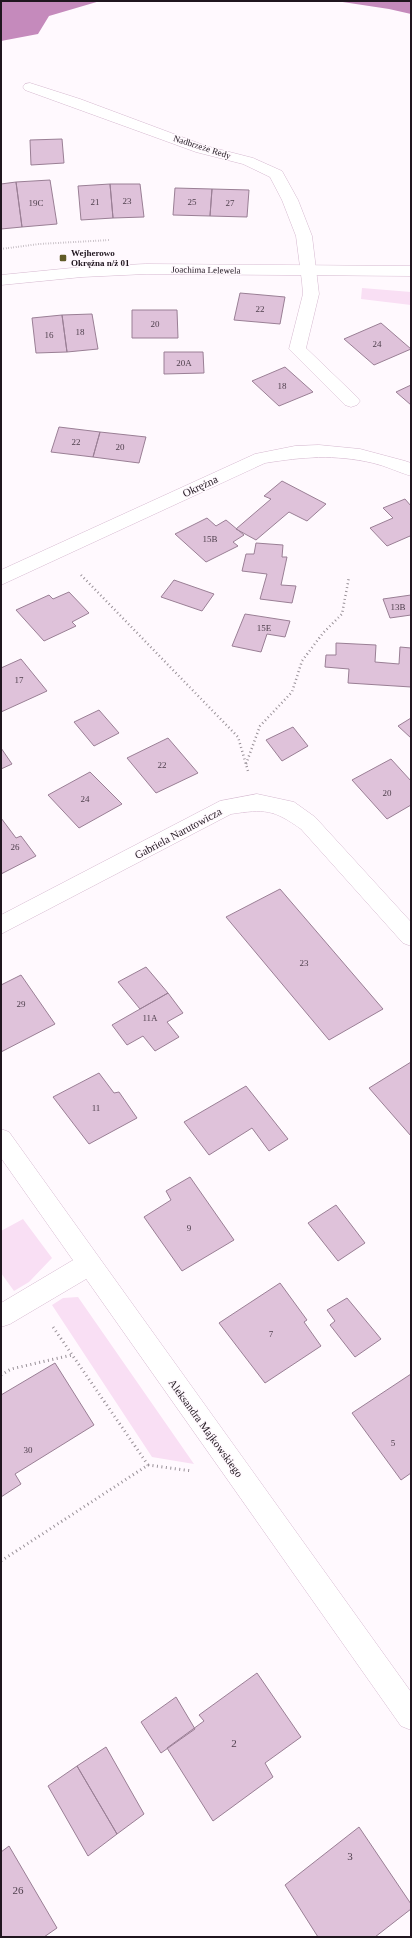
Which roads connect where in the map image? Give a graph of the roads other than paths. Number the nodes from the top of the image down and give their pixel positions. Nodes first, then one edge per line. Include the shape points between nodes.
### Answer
1 (30, 87) dead end
2 (308, 271) junction
3 (411, 271) edge
4 (1, 280) edge
5 (352, 401) dead end
6 (411, 470) edge
7 (1, 578) edge
8 (1, 925) edge
9 (411, 937) edge
10 (1, 1139) edge
11 (89, 1264) junction
12 (1, 1316) edge
13 (411, 1716) edge

1 - 2 street, Nadbrzeże Redy via 201,148 248,161 276,174 290,200 304,236
2 - 3 street, Joachima Lelewela
2 - 4 street, Joachima Lelewela via 146,269
2 - 5 street, Nadbrzeże Redy via 311,294 297,349
6 - 7 street, Okrężna via 382,460 346,453 306,451 261,458
8 - 9 street, Gabriela Narutowicza via 227,807 257,802 288,808 308,823
10 - 11 street, Aleksandra Majkowskiego
11 - 12 street
11 - 13 street, Aleksandra Majkowskiego

